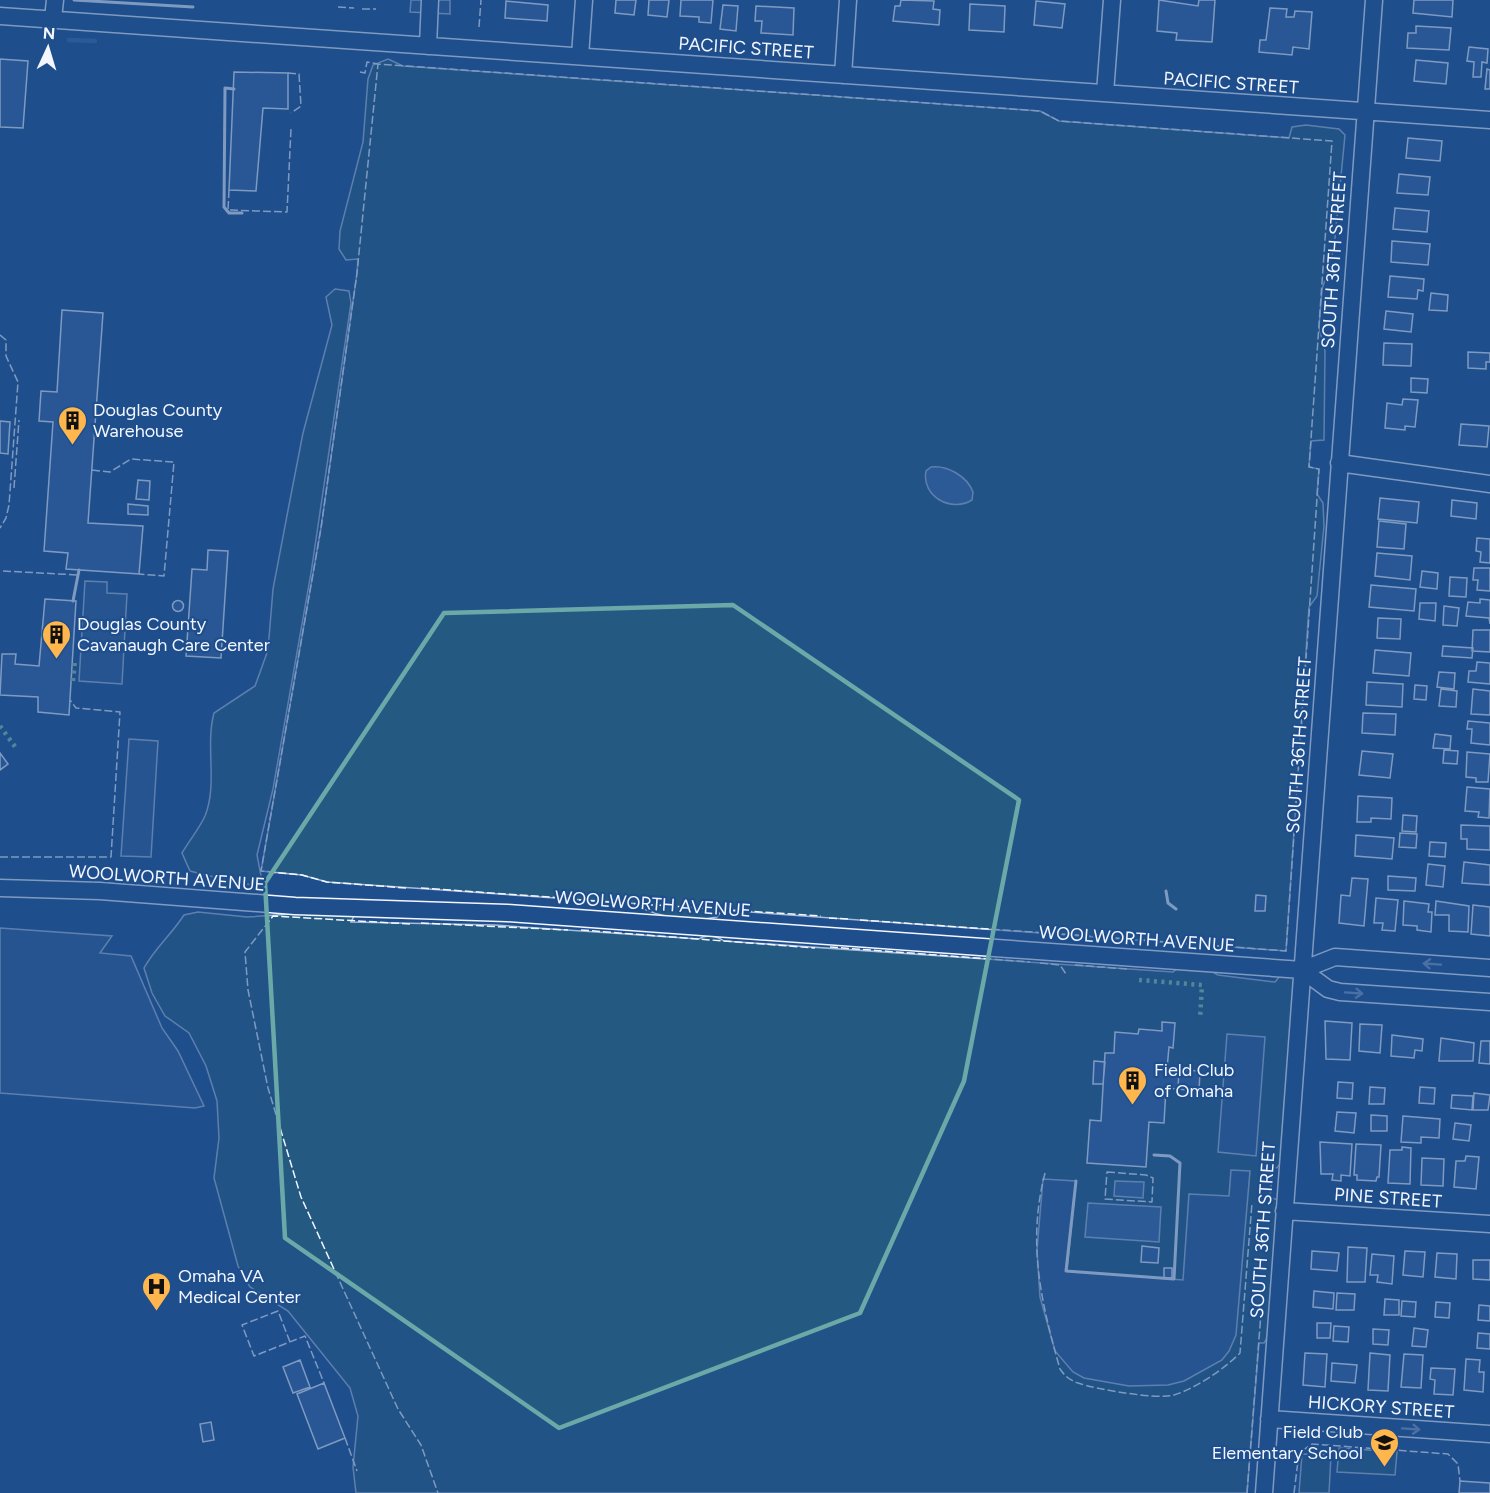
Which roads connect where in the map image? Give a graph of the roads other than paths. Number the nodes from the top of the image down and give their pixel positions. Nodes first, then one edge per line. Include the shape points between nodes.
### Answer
1 (55, 0) edge
2 (430, 0) edge
3 (584, 0) edge
4 (848, 0) edge
5 (1112, 0) edge
6 (1374, 0) edge
7 (0, 16) edge
8 (53, 20) junction
9 (428, 46) junction
10 (580, 56) junction
11 (843, 75) junction
12 (1106, 93) junction
13 (1365, 112) junction
14 (1490, 120) edge
15 (1339, 463) junction
16 (1490, 484) edge
17 (0, 888) edge
18 (1490, 968) edge
19 (1302, 970) junction
20 (1490, 1002) edge
21 (1284, 1210) junction
22 (1490, 1224) edge
23 (1269, 1419) junction
24 (1490, 1434) edge
25 (1264, 1493) edge

1 - 8 street
2 - 9 street
3 - 10 street
4 - 11 street
5 - 12 street
6 - 13 street, SOUTH 36TH STREET
7 - 8 street, PACIFIC STREET
8 - 9 street, PACIFIC STREET
9 - 10 street, PACIFIC STREET
10 - 11 street, PACIFIC STREET
11 - 12 street, PACIFIC STREET
12 - 13 street, PACIFIC STREET
13 - 14 street, PACIFIC STREET
13 - 15 street, SOUTH 36TH STREET
15 - 16 street
15 - 19 street, SOUTH 36TH STREET
17 - 19 street, WOOLWORTH AVENUE via 295,906 507,913
18 -> 19 street, WOOLWORTH AVENUE via 1335,957
19 -> 20 street via 1328,989 1340,992
19 - 21 street, SOUTH 36TH STREET
21 - 22 street, PINE STREET
21 - 23 street, SOUTH 36TH STREET
23 -> 24 street, HICKORY STREET
23 - 25 street, SOUTH 36TH STREET

